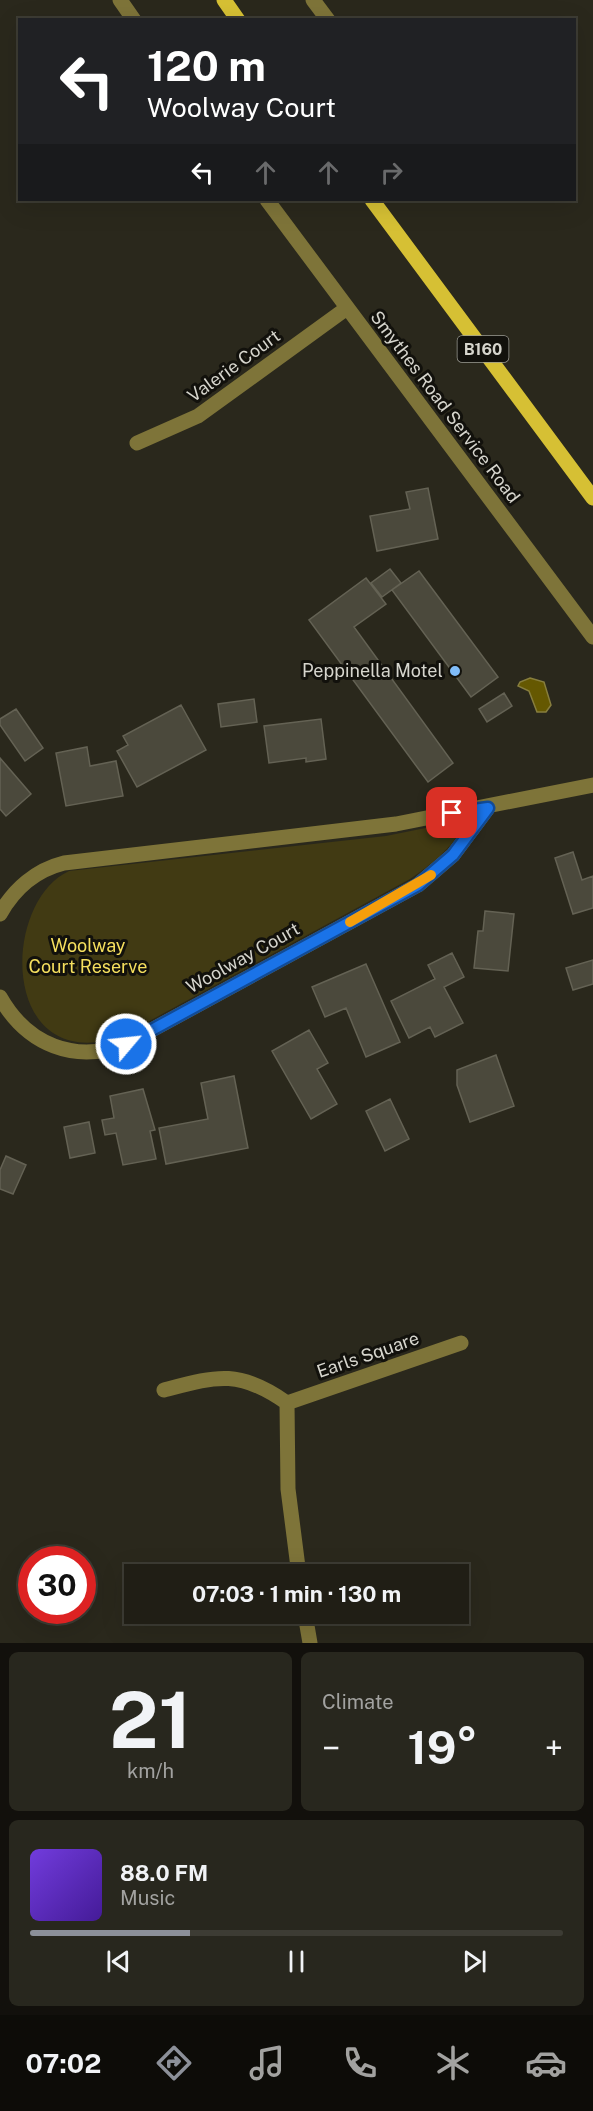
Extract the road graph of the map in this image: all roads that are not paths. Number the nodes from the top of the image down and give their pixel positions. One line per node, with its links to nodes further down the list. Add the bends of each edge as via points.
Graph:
1 (120, 0): 4 (street)
2 (224, 0): 5 (main road)
3 (313, 0): 6 (street)
4 (133, 18)
5 (237, 18)
6 (326, 18)
7 (268, 201): 9 (street, Smythes Road Service Road)
8 (373, 201): 11 (main road, B160)
9 (347, 308): 10 (street, Valerie Court, via 208,410); 12 (street, Smythes Road Service Road)
10 (137, 443)
11 (593, 498)
12 (593, 637)
13 (593, 785): 14 (street)
14 (488, 808): 15 (street, via 379,827 64,863 32,877); 16 (street, Woolway Court, via 453,855 418,885 126,1044 93,1053 54,1047 26,1031)
15 (0, 914)
16 (0, 997)
17 (461, 1343): 19 (street, Earls Square)
18 (164, 1390): 19 (street, via 226,1377 265,1388)
19 (286, 1402): 20 (street, via 288,1489)
20 (298, 1564)
21 (307, 1624): 22 (street)
22 (310, 1643)

